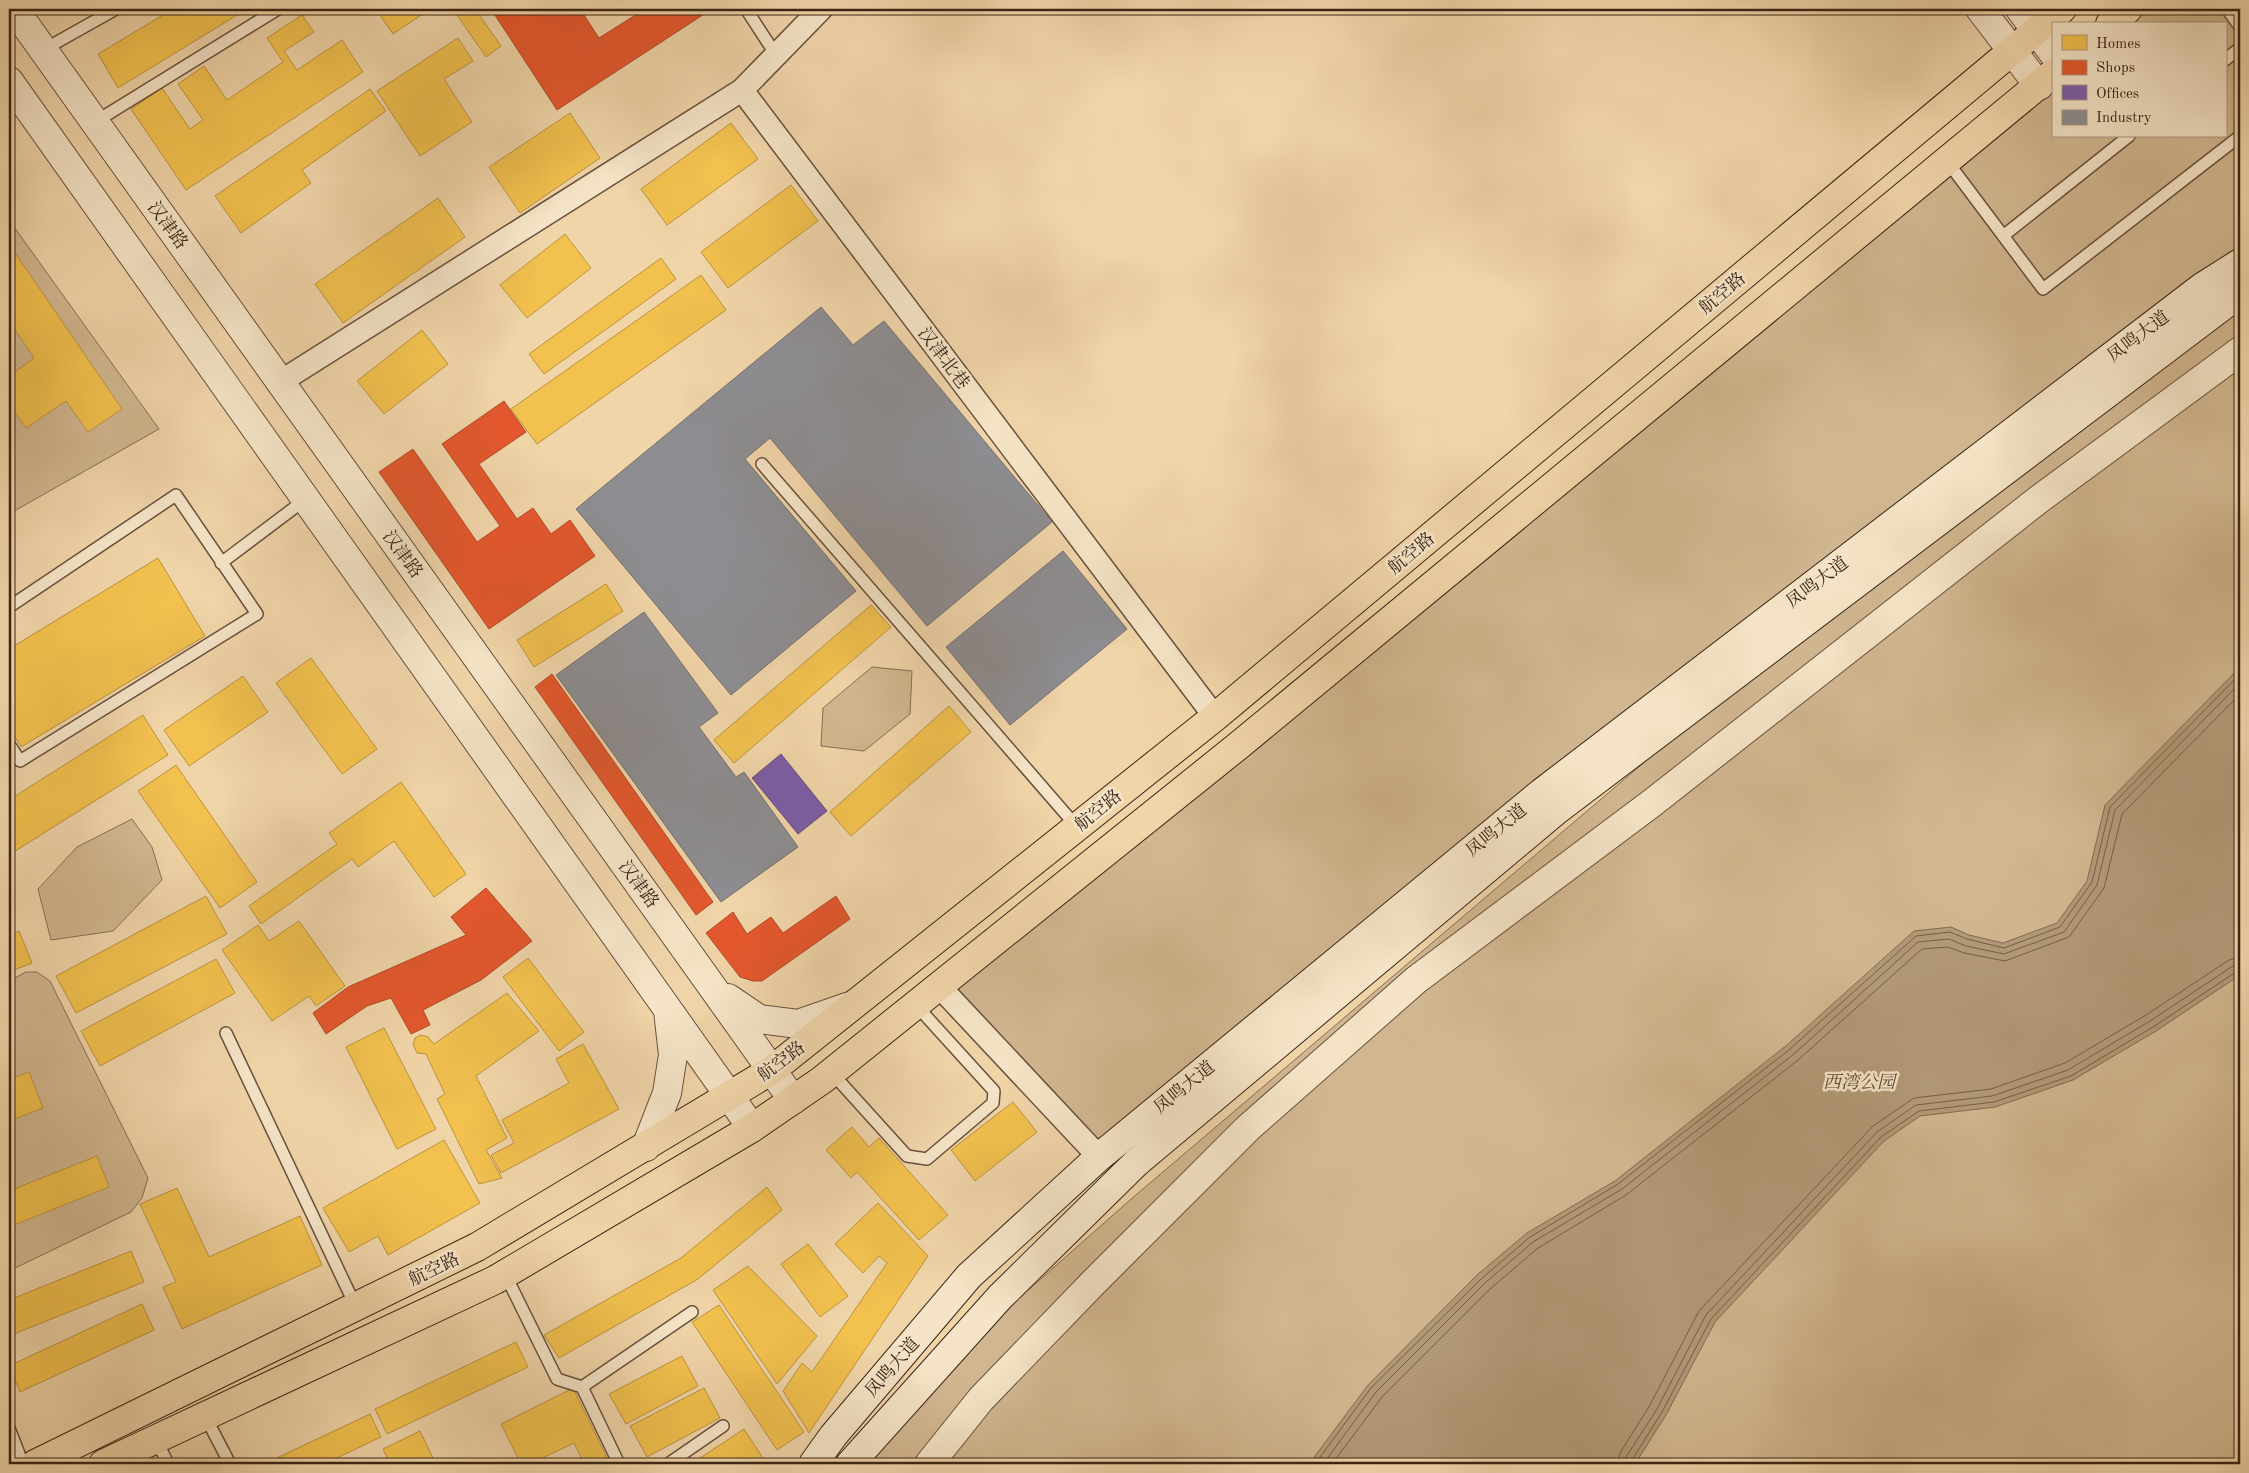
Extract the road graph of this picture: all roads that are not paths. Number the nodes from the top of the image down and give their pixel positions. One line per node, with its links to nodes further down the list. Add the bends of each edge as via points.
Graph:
1 (14, 9): 15 (street, 汉津路)
2 (116, 9): 15 (lane)
3 (278, 9): 23 (lane)
4 (746, 9): 18 (lane)
5 (821, 9): 18 (street)
6 (1980, 9): 16 (street)
7 (2020, 9): 13 (street)
8 (2062, 9): 13 (main road, 航空路)
9 (2128, 9): 11 (main road)
10 (2227, 9): 12 (lane)
11 (2112, 22)
12 (2240, 27)
13 (2036, 30): 16 (main road, 航空路); 17 (street)
14 (2240, 48): 19 (lane)
15 (43, 50): 23 (street, 汉津路)
16 (2012, 50): 20 (street); 36 (main road, 航空路)
17 (2052, 52)
18 (776, 55): 22 (street)
19 (2226, 59)
20 (2046, 79): 26 (main road, 航空路)
21 (9, 81): 33 (street)
22 (742, 90): 31 (street); 36 (street, 汉津北巷)
23 (95, 122): 31 (street, 汉津路)
24 (2240, 136): 27 (lane, via 2043,289)
25 (2126, 138): 27 (lane)
26 (1947, 161): 27 (lane); 39 (main road, 航空路, via 1238,746)
27 (2003, 236)
28 (2240, 263): 51 (street, 凤鸣大道, via 2202,288 1541,793)
29 (2240, 293): 68 (street, 凤鸣大道, via 1557,810 1143,1157 1000,1297)
30 (2240, 352): 69 (street, via 2038,500 1652,803 1416,980 1248,1128 981,1399)
31 (280, 382): 40 (street, 汉津路)
32 (762, 464): 38 (lane)
33 (306, 498): 34 (lane); 43 (street)
34 (221, 563): 35 (lane, via 176,496); 37 (lane, via 257,614 20,760)
35 (9, 607)
36 (1215, 717): 38 (main road, 航空路)
37 (9, 744)
38 (1077, 827): 42 (main road, 航空路)
39 (938, 986): 41 (main road, 航空路); 51 (street)
40 (712, 987): 42 (street, via 759,1019 798,1024); 45 (street, 汉津路)
41 (915, 1004): 46 (main road, 航空路); 46 (lane, via 994,1091 993,1103 927,1159 908,1156)
42 (854, 1005): 45 (main road, 航空路)
43 (667, 1007): 47 (street); 50 (street, via 673,1055 666,1093)
44 (226, 1033): 53 (lane)
45 (772, 1070): 47 (main road, 航空路); 48 (street, 汉津路)
46 (832, 1072): 48 (main road, 航空路)
47 (731, 1096): 49 (street); 50 (main road, 航空路)
48 (793, 1100): 49 (main road, 航空路)
49 (752, 1128): 52 (main road, 航空路)
50 (646, 1147): 53 (main road, 航空路, via 478,1247)
51 (1099, 1157): 67 (street, 凤鸣大道, via 970,1276 833,1436)
52 (505, 1274): 55 (lane, via 557,1380); 56 (main road, 航空路)
53 (356, 1306): 61 (main road, 航空路)
54 (692, 1312): 55 (lane)
55 (582, 1387): 65 (lane)
56 (205, 1416): 59 (main road, 航空路); 64 (lane)
57 (723, 1426): 66 (lane)
58 (9, 1428): 60 (lane)
59 (156, 1440): 62 (main road, 航空路); 63 (lane)
60 (23, 1464)
61 (35, 1464)
62 (103, 1464)
63 (168, 1464)
64 (230, 1464)
65 (618, 1464)
66 (668, 1464)
67 (813, 1464)
68 (850, 1464)
69 (929, 1464)

